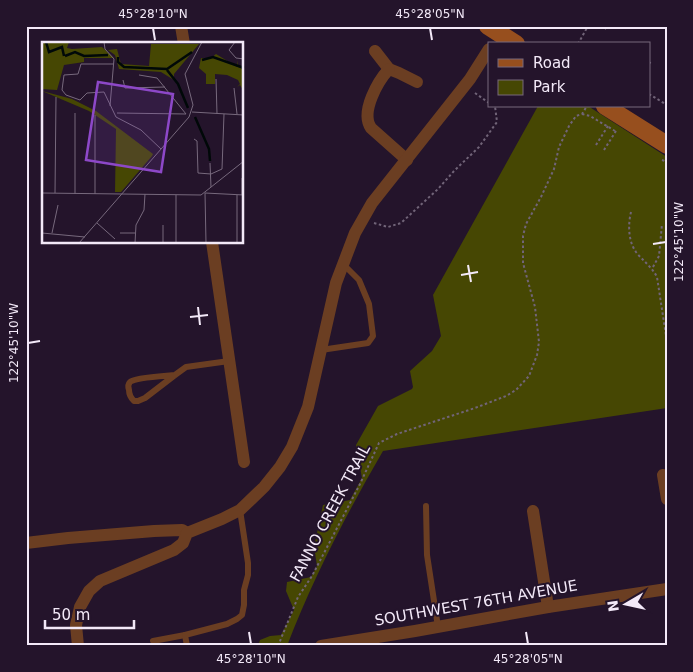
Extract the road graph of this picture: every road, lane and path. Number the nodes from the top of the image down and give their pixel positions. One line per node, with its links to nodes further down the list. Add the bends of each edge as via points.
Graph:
1 (181, 26): 6 (street)
2 (588, 26): 8 (path)
3 (601, 26): 4 (path)
4 (606, 28)
5 (493, 34): 7 (main road)
6 (184, 42)
7 (511, 42)
8 (579, 42)
9 (375, 51): 11 (street)
10 (488, 51): 13 (street)
11 (389, 70): 12 (street); 29 (street, via 380,80 369,107 368,123)
12 (417, 82)
13 (465, 86): 15 (path); 29 (street)
14 (650, 95): 16 (path)
15 (488, 102)
16 (667, 105)
17 (495, 108): 31 (path, via 497,122 479,147 401,223 388,227 375,224)
18 (586, 108): 21 (path, FANNO CREEK TRAIL)
19 (608, 108): 27 (main road)
20 (630, 108): 25 (main road)
21 (582, 114): 22 (path); 56 (path, FANNO CREEK TRAIL, via 576,116 569,126 559,147 554,169 526,224 523,263 535,307 539,342 528,376 506,396 379,443 312,576 298,597)
22 (590, 116)
23 (608, 126): 26 (path)
24 (616, 131): 28 (path)
25 (667, 131)
26 (596, 145)
27 (667, 145)
28 (604, 150)
29 (407, 160): 31 (street)
30 (631, 212): 35 (path, via 629,230 635,250)
31 (365, 215): 34 (street)
32 (662, 224): 35 (path, via 659,256)
33 (212, 244): 39 (street)
34 (343, 264): 38 (street); 38 (lane, via 360,280 369,304 373,336 368,343)
35 (652, 268): 36 (path, via 658,277)
36 (665, 321): 37 (path)
37 (667, 341)
38 (322, 350): 45 (street, via 308,407 292,447 270,481)
39 (230, 361): 40 (lane, via 186,367); 41 (street)
40 (175, 375): 40 (lane, via 145,398 138,401 131,398 128,388 132,381)
41 (244, 462)
42 (663, 475): 43 (street)
43 (667, 499)
44 (426, 506): 51 (lane, via 427,556)
45 (240, 510): 47 (street); 52 (lane, via 248,563 242,615 227,624)
46 (533, 511): 50 (street)
47 (187, 533): 48 (street, via 163,530); 54 (street, via 174,550 100,581 89,591 80,607 76,625)
48 (26, 543)
49 (667, 589): 50 (street, SOUTHWEST 76TH AVENUE)
50 (548, 607): 51 (street, SOUTHWEST 76TH AVENUE)
51 (438, 627): 57 (street, SOUTHWEST 76TH AVENUE)
52 (185, 634): 53 (lane); 55 (lane)
53 (153, 641)
54 (78, 646)
55 (188, 646)
56 (278, 646)
57 (321, 646)

